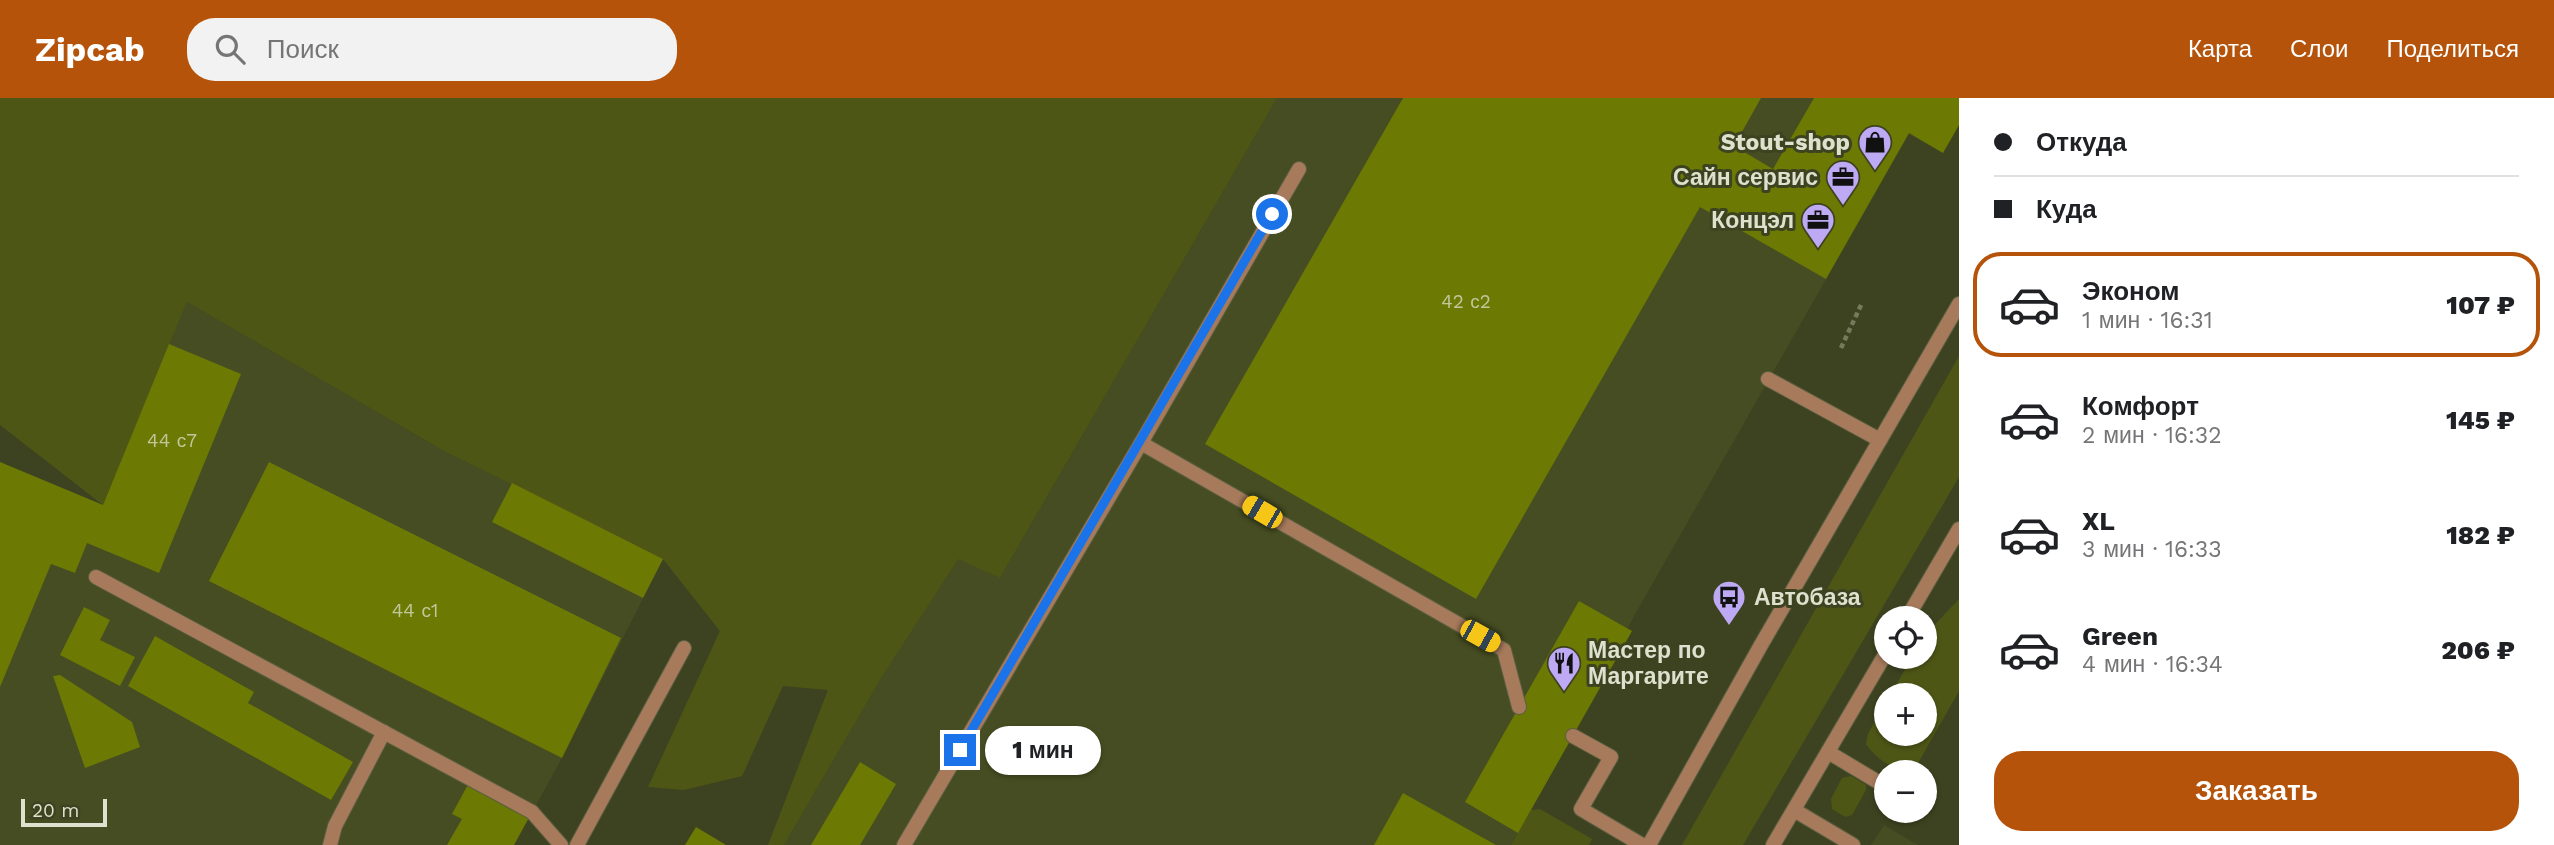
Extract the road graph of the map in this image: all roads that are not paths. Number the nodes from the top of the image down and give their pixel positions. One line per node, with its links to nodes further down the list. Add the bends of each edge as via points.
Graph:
1 (1298, 169): 5 (street)
2 (1959, 304): 4 (street)
3 (1768, 379): 4 (street)
4 (1880, 440): 22 (street)
5 (1141, 443): 11 (street, via 1504,650); 20 (street)
6 (1959, 529): 8 (street)
7 (96, 576): 12 (street)
8 (1914, 606)
9 (684, 648): 19 (street)
10 (1877, 669): 14 (street)
11 (1519, 706)
12 (384, 732): 17 (street, via 335,826); 18 (street, via 532,812)
13 (1573, 736): 21 (street, via 1611,757 1581,809)
14 (1828, 752): 15 (street); 16 (street)
15 (1874, 780)
16 (1794, 810): 23 (street); 24 (street)
17 (330, 845)
18 (561, 845)
19 (577, 845)
20 (904, 845)
21 (1642, 845)
22 (1649, 845)
23 (1773, 845)
24 (1853, 845)

